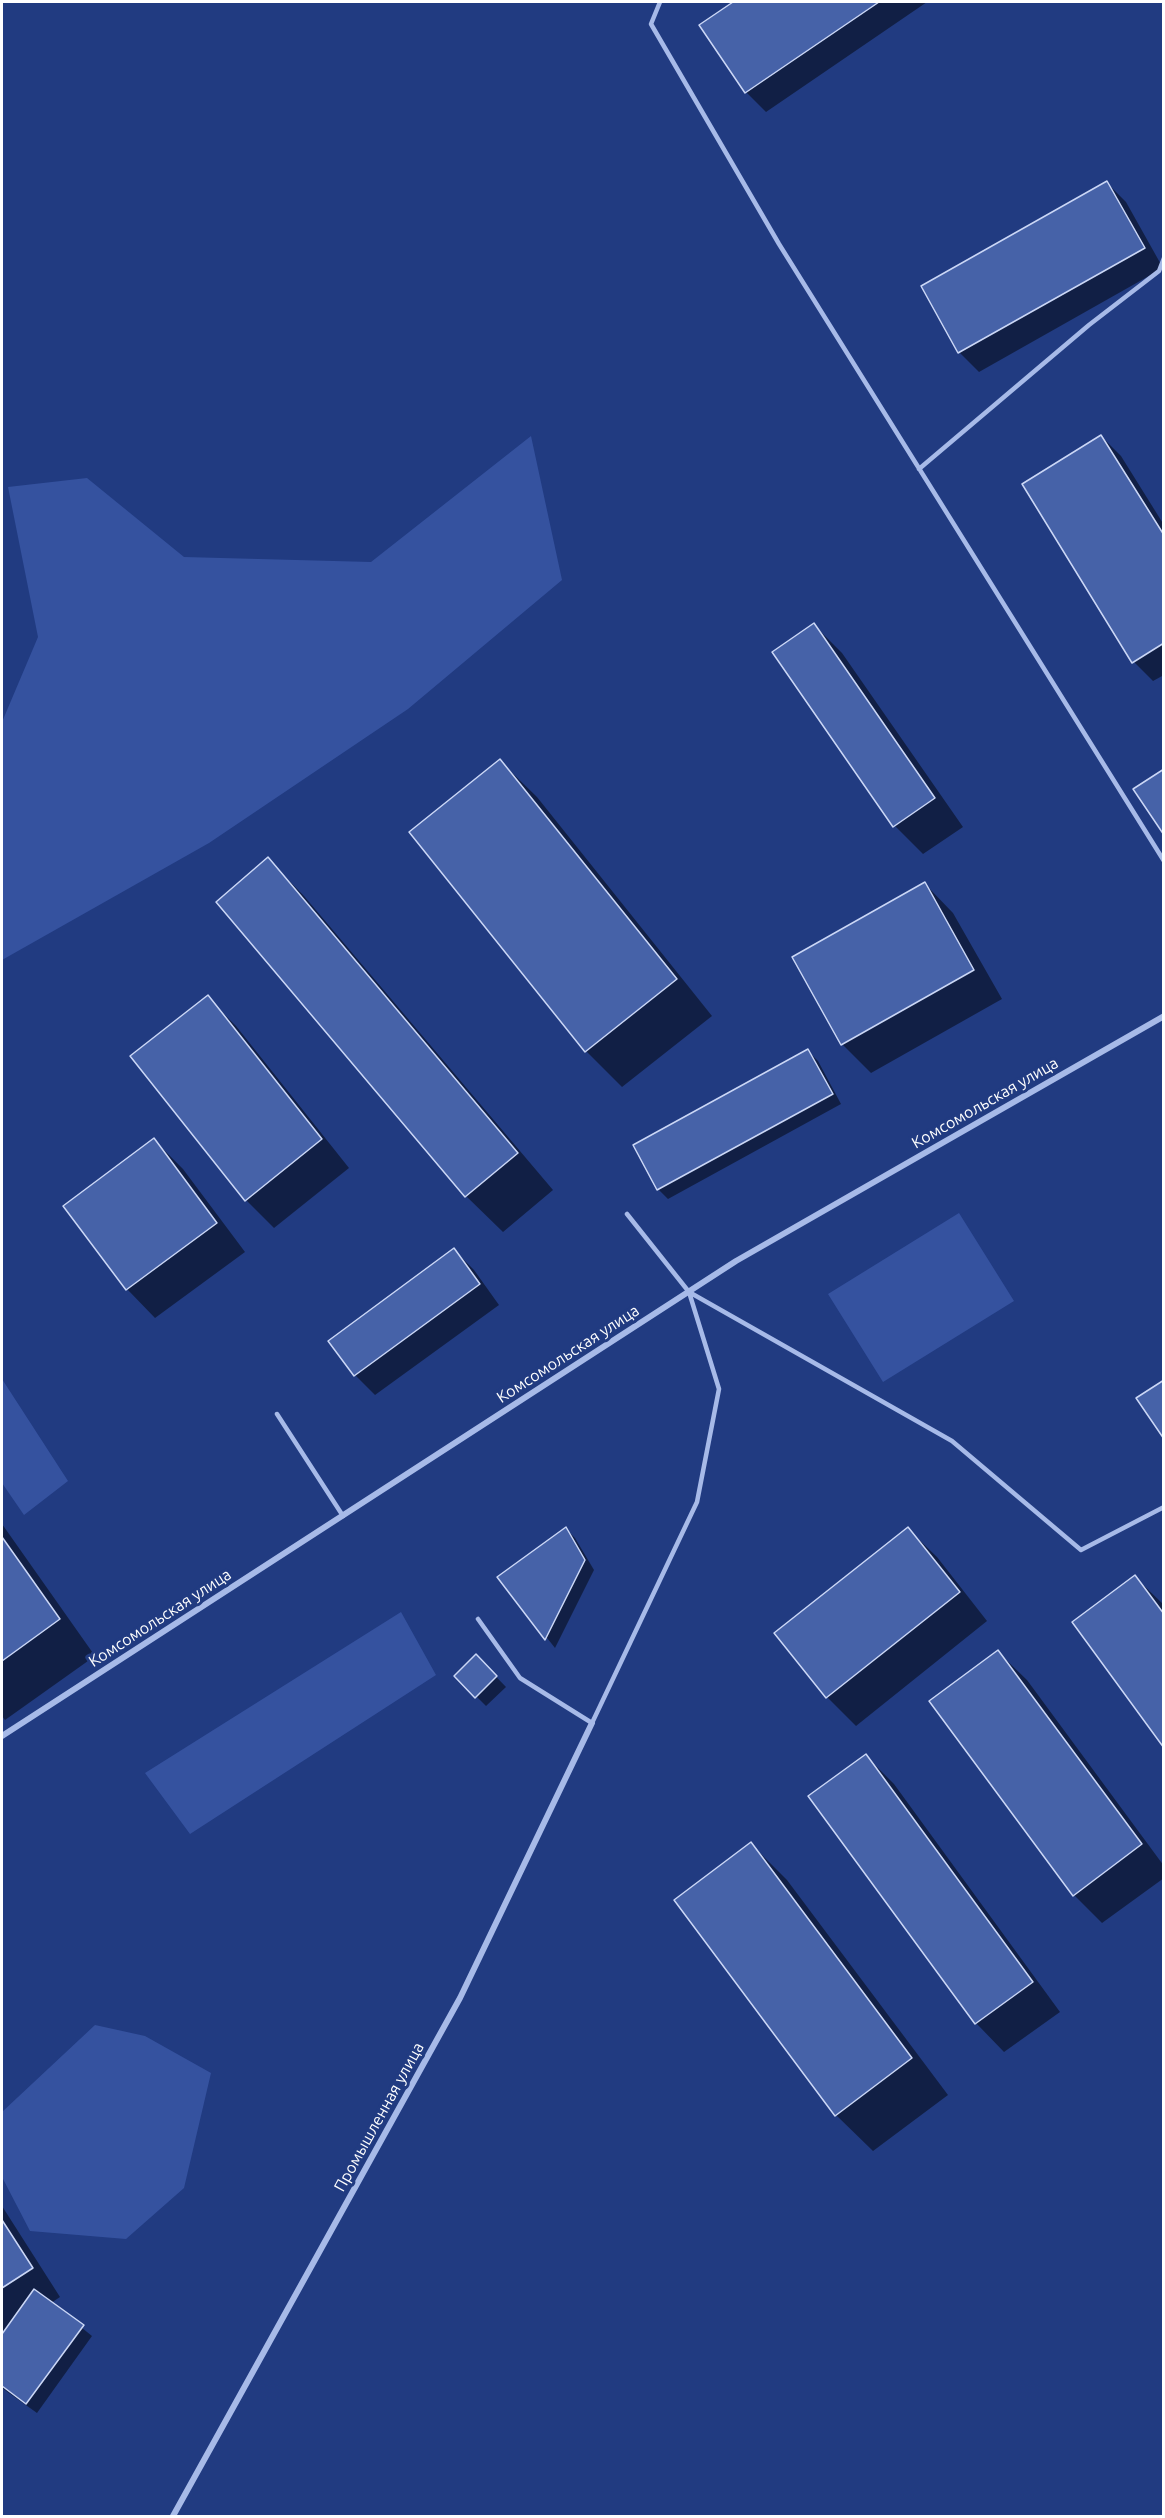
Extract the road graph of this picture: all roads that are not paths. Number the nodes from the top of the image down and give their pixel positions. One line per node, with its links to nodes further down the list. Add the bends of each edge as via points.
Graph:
1 (660, 2): 3 (lane, via 651,24 779,244)
2 (1164, 258): 3 (lane, via 1159,271 1089,325)
3 (920, 469): 4 (lane)
4 (1164, 861)
5 (1164, 1016): 7 (street, Комсомольская улица, via 736,1261)
6 (627, 1214): 7 (lane)
7 (689, 1292): 9 (lane, via 952,1441 1080,1550); 10 (street, Комсомольская улица); 12 (lane, via 719,1389 698,1502)
8 (277, 1414): 10 (lane)
9 (1164, 1507)
10 (343, 1516): 13 (street, Комсомольская улица)
11 (478, 1619): 12 (lane, via 520,1678)
12 (592, 1722): 14 (street, Промышленная улица, via 460,1998)
13 (2, 1737)
14 (173, 2517)

